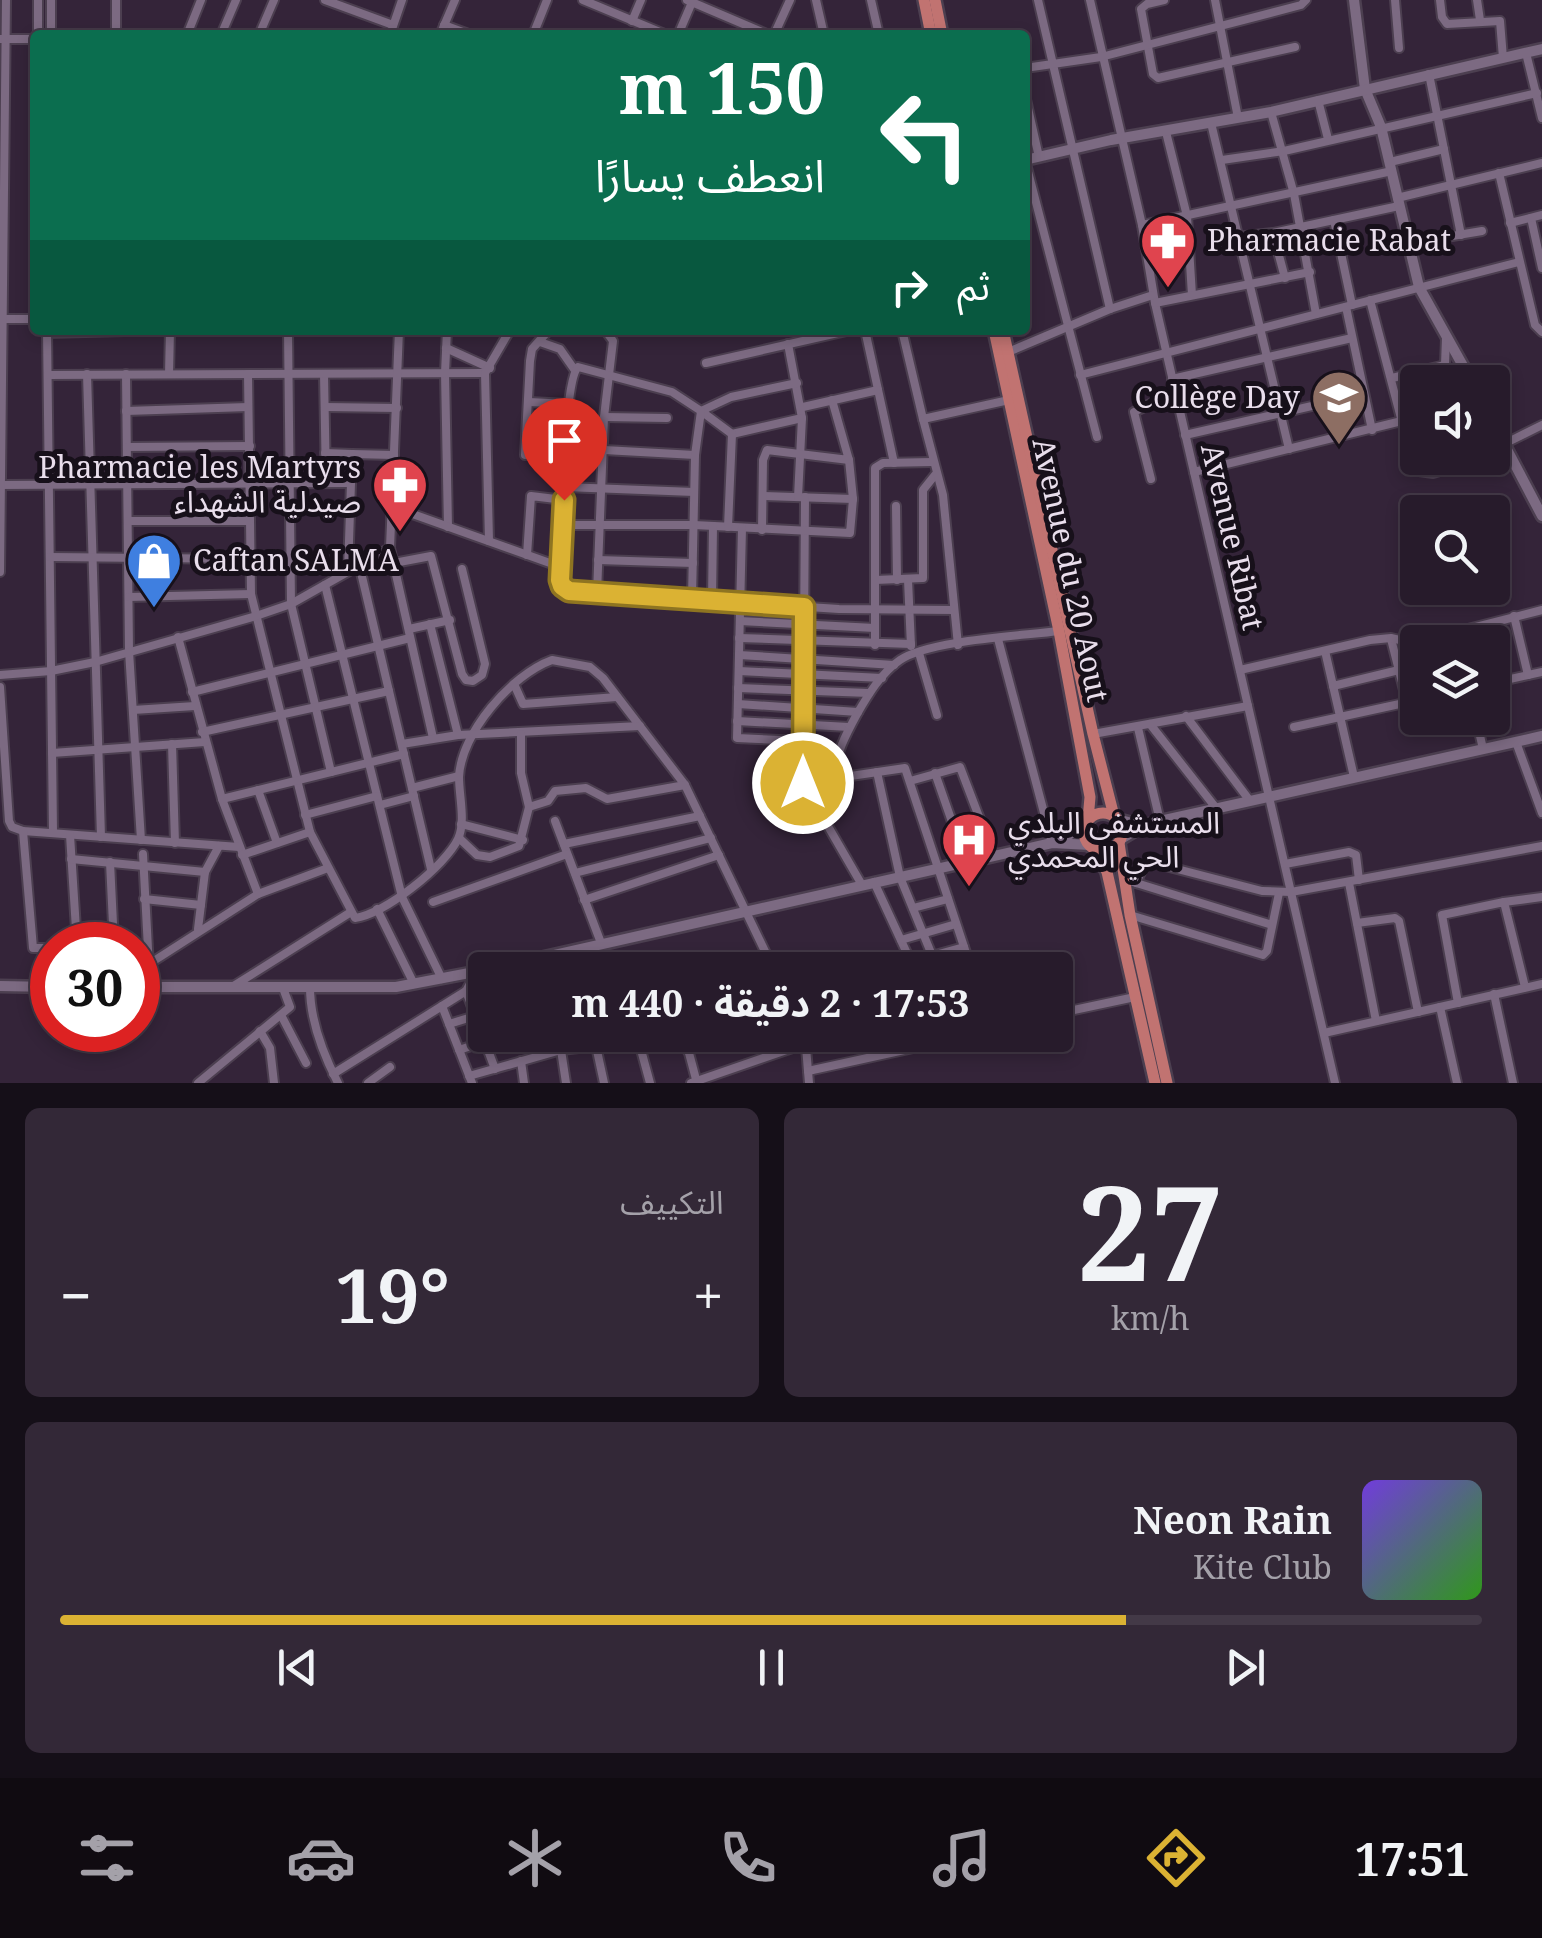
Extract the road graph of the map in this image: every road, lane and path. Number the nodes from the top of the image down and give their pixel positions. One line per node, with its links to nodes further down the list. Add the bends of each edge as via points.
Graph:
1 (6, 0): 54 (street)
2 (38, 0): 35 (street)
3 (51, 0): 36 (street)
4 (116, 0): 37 (street)
5 (200, 0): 38 (street)
6 (236, 0): 39 (street)
7 (274, 0): 40 (street)
8 (325, 0): 29 (street)
9 (402, 0): 33 (street)
10 (454, 0): 32 (street)
11 (547, 0): 44 (street)
12 (583, 0): 30 (street)
13 (641, 0): 30 (street)
14 (790, 0): 48 (street)
15 (816, 0): 49 (street)
16 (871, 0): 50 (street)
17 (924, 0): 51 (main road)
18 (934, 0): 52 (main road)
19 (1038, 0): 62 (street)
20 (1090, 0): 60 (street, Avenue Ribat)
21 (1164, 0): 55 (street, via 1142,6)
22 (1215, 0): 34 (street)
23 (1306, 0): 34 (street)
24 (1354, 0): 66 (street)
25 (1395, 0): 57 (street)
26 (1440, 0): 31 (street, via 1447,24)
27 (1476, 0): 31 (street)
28 (690, 1): 46 (street); 47 (street)
29 (338, 2): 33 (street)
30 (632, 20): 45 (street)
31 (1480, 20): 61 (street, via 1500,20)
32 (444, 24): 42 (street); 43 (street)
33 (393, 25): 41 (street)
34 (1220, 28): 55 (street); 63 (street)
35 (37, 30)
36 (51, 30)
37 (116, 30)
38 (188, 30)
39 (223, 30)
40 (261, 30)
41 (392, 30)
42 (442, 30)
43 (459, 30)
44 (535, 30)
45 (655, 30)
46 (680, 30)
47 (760, 30)
48 (775, 30)
49 (823, 30)
50 (878, 30)
51 (930, 30)
52 (941, 30)
53 (30, 37): 54 (street)
54 (3, 39): 118 (street)
55 (1147, 45): 60 (street); 63 (street, via 1158,78)
56 (1295, 48): 63 (street)
57 (1399, 48)
58 (1542, 50): 59 (street)
59 (1526, 53): 61 (street); 68 (street)
60 (1101, 56): 62 (street); 77 (street, Avenue Ribat)
61 (1502, 58): 65 (street)
62 (1054, 62): 64 (street); 79 (street)
63 (1228, 63): 72 (street)
64 (1030, 67)
65 (1430, 74): 66 (street); 70 (street)
66 (1365, 89): 67 (street); 75 (street)
67 (1318, 99): 69 (street); 78 (street)
68 (1540, 99): 70 (street); 73 (street)
69 (1271, 112): 72 (street); 81 (street)
70 (1437, 116): 75 (street); 80 (street)
71 (1030, 117): 82 (street)
72 (1238, 118): 74 (street)
73 (1542, 118)
74 (1211, 124): 76 (street); 84 (street)
75 (1381, 126): 78 (street); 86 (street)
76 (1166, 132): 77 (street); 93 (street)
77 (1120, 139): 79 (street); 98 (street, Avenue Ribat)
78 (1328, 139): 81 (street)
79 (1072, 148): 82 (street); 115 (street)
80 (1444, 149): 86 (street); 89 (street)
81 (1284, 150): 84 (street); 90 (street)
82 (1039, 156): 83 (street)
83 (1030, 159)
84 (1222, 160): 92 (street)
85 (1542, 164): 87 (street)
86 (1391, 167): 90 (street); 91 (street)
87 (1499, 173): 89 (street); 97 (street)
88 (1030, 180): 119 (street)
89 (1451, 184): 91 (street); 102 (street)
90 (1294, 194): 92 (street); 99 (street)
91 (1398, 202): 96 (street); 110 (street)
92 (1232, 206): 93 (street); 103 (street)
93 (1187, 216): 98 (street); 111 (street)
94 (1542, 216): 95 (street)
95 (1530, 218): 97 (street); 106 (street)
96 (1334, 220): 99 (street); 114 (street)
97 (1510, 223): 105 (street)
98 (1142, 225): 112 (street, Avenue Ribat)
99 (1300, 226): 101 (street); 107 (street)
100 (1482, 231): 102 (street)
101 (1273, 233): 103 (street); 108 (street)
102 (1461, 234): 104 (street)
103 (1236, 237): 109 (street)
104 (1446, 237)
105 (1519, 262): 110 (street); 121 (street)
106 (1542, 268)
107 (1310, 272): 108 (street); 116 (street)
108 (1284, 278): 109 (street)
109 (1248, 282): 111 (street); 120 (street)
110 (1419, 287): 113 (street); 136 (street)
111 (1192, 295): 112 (street)
112 (1154, 299): 115 (street); 141 (street, Avenue Ribat)
113 (1370, 300): 114 (street); 160 (street)
114 (1349, 306): 116 (street); 135 (street)
115 (1110, 309): 119 (street)
116 (1316, 314): 120 (street)
117 (30, 319): 118 (street)
118 (5, 320): 210 (street)
119 (1067, 326): 140 (street); 158 (street)
120 (1260, 329): 141 (street); 142 (street)
121 (1542, 332)
122 (47, 335): 149 (street)
123 (167, 335): 152 (street)
124 (288, 335): 154 (street)
125 (400, 335): 156 (street)
126 (447, 335): 139 (street)
127 (508, 335): 147 (street)
128 (545, 335): 137 (street)
129 (609, 335): 148 (street)
130 (816, 335): 138 (street)
131 (865, 335): 163 (street)
132 (903, 335): 181 (street)
133 (995, 335): 167 (main road, Avenue du 20 Aout)
134 (1004, 335): 140 (main road, Avenue du 20 Aout)
135 (1352, 338): 142 (street); 165 (street)
136 (1446, 338): 144 (street); 145 (street)
137 (540, 342): 146 (street, via 560,349); 168 (street, via 532,349)
138 (788, 344): 143 (street); 162 (street)
139 (446, 348): 147 (street); 157 (street)
140 (1008, 352): 334 (main road, Avenue du 20 Aout)
141 (1166, 353): 158 (street); 161 (street, Avenue Ribat)
142 (1266, 358): 161 (street); 176 (street)
143 (706, 363)
144 (1446, 365)
145 (1462, 365)
146 (574, 369): 148 (street); 169 (street)
147 (488, 371): 157 (street); 235 (street)
148 (608, 372): 175 (street, via 672,392); 178 (street)
149 (48, 374): 150 (street); 211 (street)
150 (87, 374): 151 (street); 212 (street)
151 (126, 374): 152 (street); 174 (street)
152 (169, 374): 153 (street)
153 (248, 374): 154 (street); 170 (street)
154 (288, 374): 155 (street); 207 (street)
155 (324, 374): 156 (street); 171 (street)
156 (398, 374): 157 (street); 173 (street)
157 (445, 374): 230 (street)
158 (1080, 375): 187 (street)
159 (1400, 376): 160 (street)
160 (1392, 378): 177 (street)
161 (1172, 379): 164 (street, Avenue Ribat)
162 (797, 384): 172 (street); 175 (street, via 730,397)
163 (878, 390): 166 (street); 202 (street)
164 (1176, 392): 186 (street, Avenue Ribat); 205 (street, via 1134,412)
165 (1364, 394): 176 (street); 184 (street)
166 (832, 400): 172 (street); 200 (street)
167 (1009, 400): 181 (street); 272 (main road, Avenue du 20 Aout)
168 (529, 402): 169 (street); 197 (street)
169 (569, 404): 214 (street)
170 (248, 407): 174 (street); 189 (street)
171 (325, 407): 173 (street); 193 (street)
172 (802, 407): 180 (street)
173 (396, 408): 196 (street)
174 (126, 411): 190 (street)
175 (701, 411): 185 (street); 198 (street)
176 (1280, 413): 186 (street); 191 (street)
177 (1400, 413)
178 (604, 417): 179 (street); 192 (street)
179 (667, 418)
180 (802, 418): 185 (street); 194 (street)
181 (923, 420): 201 (street)
182 (1400, 423): 184 (street)
183 (1542, 425): 188 (street)
184 (1372, 430): 191 (street)
185 (732, 434): 231 (street)
186 (1185, 435): 203 (street, Avenue Ribat)
187 (1097, 437)
188 (1510, 445)
189 (250, 446): 190 (street); 206 (street)
190 (127, 447): 213 (street)
191 (1290, 449): 203 (street)
192 (604, 450): 198 (street); 215 (street)
193 (326, 452): 195 (street); 208 (street)
194 (800, 452): 200 (street); 217 (street, via 765,452); 218 (street)
195 (352, 454): 196 (street); 209 (street)
196 (394, 454): 222 (street)
197 (525, 455)
198 (695, 455): 216 (street)
199 (1510, 455): 223 (street)
200 (849, 460): 219 (street)
201 (932, 462): 202 (street); 204 (street)
202 (894, 463): 250 (street, via 875,468)
203 (1194, 472): 292 (street, Avenue Ribat)
204 (935, 475): 251 (street, via 923,490 924,575); 262 (street, via 943,495)
205 (1152, 479)
206 (249, 483): 207 (street); 213 (street); 225 (street)
207 (290, 483): 208 (street); 258 (street)
208 (326, 483): 209 (street)
209 (351, 483): 248 (street)
210 (1, 484): 211 (street); 249 (street)
211 (49, 484): 212 (street); 238 (street)
212 (90, 484): 213 (street); 240 (street)
213 (127, 484): 224 (street)
214 (565, 486): 215 (street); 220 (street)
215 (602, 488): 216 (street); 226 (street)
216 (694, 492): 228 (street)
217 (764, 496): 218 (street); 233 (street)
218 (802, 497): 219 (street); 234 (street)
219 (853, 498): 234 (street, via 852,532)
220 (564, 500): 227 (street); 237 (street, via 531,496)
221 (896, 506): 251 (street)
222 (393, 507): 230 (street); 236 (street)
223 (1542, 516)
224 (128, 521): 225 (street); 241 (street)
225 (250, 521): 239 (street)
226 (600, 524): 227 (street); 228 (street); 242 (street)
227 (563, 525): 246 (street)
228 (694, 525): 229 (street); 244 (street)
229 (714, 526): 231 (street); 257 (street)
230 (448, 527): 235 (street)
231 (728, 527): 232 (street)
232 (742, 528): 233 (street); 259 (street)
233 (762, 530): 234 (street)
234 (805, 532): 260 (street)
235 (489, 542): 237 (street)
236 (390, 548): 243 (street); 245 (street)
237 (527, 555): 246 (street)
238 (50, 558): 240 (street); 294 (street)
239 (250, 559): 241 (street); 254 (street)
240 (92, 560): 241 (street); 289 (street)
241 (128, 560): 255 (street)
242 (598, 560): 244 (street); 253 (street)
243 (394, 563): 267 (street, via 431,556); 273 (street)
244 (693, 563): 256 (street)
245 (359, 564): 248 (street); 282 (street)
246 (561, 567): 253 (street, via 564,589)
247 (462, 569): 267 (street, via 486,664 473,682 462,674)
248 (348, 570): 252 (street)
249 (0, 572)
250 (875, 580): 251 (street); 261 (street)
251 (903, 580): 264 (street)
252 (325, 586): 258 (street); 286 (street)
253 (597, 593): 256 (street)
254 (250, 594): 255 (street); 265 (street)
255 (129, 597): 283 (street)
256 (692, 598): 257 (street)
257 (712, 600): 259 (street)
258 (290, 604): 265 (street); 290 (street)
259 (740, 604): 260 (street); 268 (street)
260 (804, 607): 261 (street); 270 (street)
261 (876, 610): 264 (street); 271 (street)
262 (954, 610): 264 (street); 281 (street)
263 (1542, 610): 266 (street)
264 (909, 611): 279 (street)
265 (256, 616): 274 (street); 297 (street)
266 (1514, 616): 276 (street, via 1413,643); 301 (street)
267 (450, 620): 269 (street)
268 (740, 621): 270 (street); 275 (street)
269 (430, 624): 273 (street); 335 (street)
270 (804, 624): 271 (street); 278 (street)
271 (875, 628): 280 (street)
272 (1059, 630): 277 (street); 374 (main road, Avenue du 20 Aout, via 1090,797)
273 (410, 634): 282 (street); 340 (street)
274 (178, 637): 283 (street); 310 (street)
275 (740, 638): 278 (street); 287 (street)
276 (1391, 638): 284 (street); 293 (street)
277 (998, 640): 281 (street); 387 (street)
278 (804, 641): 280 (street); 288 (street)
279 (911, 644): 280 (street); 285 (street)
280 (875, 645)
281 (958, 645): 285 (street)
282 (378, 646): 286 (street); 308 (street)
283 (130, 651): 289 (street); 320 (street)
284 (1324, 652): 292 (street); 305 (street)
285 (915, 654): 291 (street); 323 (street)
286 (342, 655): 290 (street); 313 (street)
287 (739, 655): 288 (street); 295 (street)
288 (804, 659): 291 (street); 298 (street)
289 (94, 662): 294 (street); 347 (street)
290 (305, 664): 297 (street); 318 (street)
291 (895, 665): 302 (street)
292 (1240, 670): 317 (street, Avenue Ribat)
293 (1399, 670): 299 (street); 305 (street)
294 (52, 671): 300 (street); 348 (street)
295 (739, 671): 298 (street); 307 (street)
296 (1542, 672): 301 (street)
297 (270, 673): 310 (street); 322 (street)
298 (804, 674): 302 (street); 309 (street)
299 (1400, 674)
300 (0, 675)
301 (1528, 676): 303 (street)
302 (882, 678): 311 (street)
303 (1510, 680)
304 (514, 684): 312 (street, via 522,704); 312 (street, via 552,660 590,667); 337 (street)
305 (1333, 686): 325 (street)
306 (0, 687): 377 (street, via 9,821)
307 (738, 688): 309 (street); 314 (street)
308 (389, 690): 313 (street); 345 (street)
309 (804, 690): 311 (street); 319 (street)
310 (192, 692): 316 (street)
311 (869, 693): 321 (street)
312 (617, 697): 329 (street)
313 (353, 699): 318 (street); 349 (street)
314 (738, 704): 319 (street); 326 (street)
315 (1400, 704): 325 (street)
316 (196, 706): 320 (street); 339 (street)
317 (1248, 706): 324 (street); 362 (street, Avenue Ribat)
318 (316, 707): 322 (street); 350 (street)
319 (803, 708): 321 (street); 328 (street)
320 (133, 710): 344 (street)
321 (858, 712): 330 (street)
322 (280, 715): 339 (street); 356 (street)
323 (936, 715)
324 (1186, 716): 327 (street); 365 (street)
325 (1340, 717): 331 (street); 354 (street)
326 (737, 721): 328 (street); 341 (street, via 737,738)
327 (1150, 724): 332 (street); 367 (street)
328 (803, 725): 330 (street); 341 (street)
329 (640, 726): 333 (street); 359 (street)
330 (850, 727): 355 (street)
331 (1294, 727)
332 (1138, 728): 334 (street); 373 (street)
333 (521, 734): 337 (street); 366 (street)
334 (1092, 734): 371 (main road, Avenue du 20 Aout)
335 (458, 735): 337 (street); 340 (street)
336 (1480, 735): 346 (street)
337 (472, 736): 353 (street)
338 (1542, 736): 342 (street)
339 (204, 737): 343 (street); 363 (street)
340 (433, 738): 345 (street)
341 (803, 741): 358 (street)
342 (1516, 742): 346 (street); 368 (street)
343 (172, 744): 344 (street); 388 (street)
344 (135, 747): 347 (street); 384 (street)
345 (403, 749): 349 (street); 361 (street)
346 (1484, 749): 354 (street)
347 (97, 750): 348 (street); 381 (street)
348 (52, 753): 379 (street)
349 (369, 763): 350 (street); 364 (street)
350 (332, 772): 356 (street)
351 (876, 772): 355 (street); 357 (street, via 905,768); 408 (street)
352 (935, 774): 357 (street); 397 (street, via 960,767); 400 (street)
353 (459, 776): 361 (street); 375 (street)
354 (1354, 777): 362 (street)
355 (834, 778): 358 (street)
356 (296, 780): 360 (street); 369 (street)
357 (910, 781): 405 (street)
358 (803, 783): 413 (street)
359 (684, 785): 366 (street, via 608,800 586,788 556,791); 370 (street)
360 (258, 790): 363 (street); 389 (street)
361 (413, 792): 364 (street); 404 (street)
362 (1269, 796): 365 (street); 401 (street, Avenue Ribat)
363 (222, 799): 394 (street)
364 (378, 800): 369 (street); 417 (street)
365 (1250, 800): 367 (street)
366 (530, 807): 385 (street)
367 (1216, 808): 373 (street)
368 (1542, 813)
369 (305, 815): 378 (street)
370 (700, 816): 383 (street); 393 (street)
371 (1115, 817): 374 (main road, via 1100,813); 376 (street); 386 (main road)
372 (555, 821): 393 (street)
373 (1160, 821): 376 (street)
374 (1087, 823): 387 (street); 392 (main road, via 1084,836)
375 (461, 824): 382 (street); 385 (street)
376 (1143, 826): 386 (street)
377 (24, 831): 379 (street); 430 (street)
378 (310, 832): 389 (street); 403 (street)
379 (54, 834): 380 (street)
380 (70, 835): 381 (street); 398 (street)
381 (101, 837): 384 (street)
382 (459, 838): 385 (street, via 474,854 490,857); 404 (street)
383 (711, 838): 396 (street); 407 (street)
384 (141, 840): 388 (street)
385 (523, 840)
386 (1120, 841): 392 (main road, via 1106,851); 410 (main road)
387 (1055, 842): 392 (street); 397 (street)
388 (175, 843): 390 (street)
389 (277, 843): 394 (street)
390 (219, 846): 394 (street); 406 (street)
391 (1542, 846): 409 (street)
392 (1092, 847): 464 (main road, via 1107,872)
393 (565, 849): 407 (street); 422 (street)
394 (240, 851): 416 (street)
395 (142, 854): 402 (street)
396 (719, 855): 421 (street); 428 (street)
397 (994, 856): 400 (street)
398 (71, 858): 399 (street); 431 (street)
399 (110, 862): 402 (street); 432 (street)
400 (966, 862): 405 (street)
401 (1285, 864): 409 (street, via 1353,852); 415 (street, Avenue Ribat)
402 (142, 866): 406 (street); 419 (street)
403 (328, 868): 416 (street); 427 (street)
404 (431, 869): 417 (street)
405 (938, 869): 408 (street); 420 (street)
406 (204, 872): 424 (street)
407 (575, 874): 421 (street)
408 (900, 877): 411 (street); 425 (street)
409 (1360, 880): 412 (street)
410 (1130, 881): 414 (street, via 1154,864); 429 (main road); 436 (street)
411 (874, 882): 413 (street); 439 (street)
412 (1349, 882): 415 (street); 434 (street)
413 (862, 885): 428 (street)
414 (1279, 892): 415 (street); 436 (street)
415 (1291, 892): 475 (street, Avenue Ribat)
416 (258, 894): 437 (street)
417 (402, 896): 426 (street); 450 (street)
418 (1542, 897): 423 (street)
419 (144, 899): 424 (street); 433 (street)
420 (948, 899): 425 (street); 435 (street)
421 (584, 900): 440 (street)
422 (433, 902)
423 (1504, 902): 456 (street); 465 (street, via 1440,917)
424 (201, 905): 437 (street)
425 (913, 908): 438 (street)
426 (378, 909): 427 (street, via 358,918); 451 (street)
427 (351, 912): 458 (street)
428 (746, 912): 440 (street); 443 (street)
429 (1130, 915): 436 (street, via 1262,956); 504 (main road)
430 (30, 922)
431 (75, 922)
432 (113, 922)
433 (144, 922)
434 (1357, 923): 469 (street, via 1400,920); 472 (street)
435 (956, 924): 438 (street); 441 (street)
436 (1272, 925)
437 (198, 929): 448 (street)
438 (923, 934): 439 (street); 445 (street)
439 (901, 940): 444 (street)
440 (600, 943): 442 (street)
441 (964, 947): 446 (street); 447 (street)
442 (572, 952)
443 (765, 952)
444 (906, 952)
445 (930, 952)
446 (946, 952)
447 (965, 952)
448 (160, 956)
449 (468, 974): 450 (street)
450 (442, 979): 451 (street)
451 (414, 984): 455 (street)
452 (1542, 984): 456 (street)
453 (0, 986): 454 (street)
454 (30, 986)
455 (310, 987): 459 (street); 492 (street, via 312,1014)
456 (1526, 987): 463 (street)
457 (160, 988): 458 (street)
458 (231, 988): 459 (street)
459 (282, 988): 470 (street, via 290,1007)
460 (468, 989): 461 (street)
461 (466, 991): 462 (street); 466 (street)
462 (468, 994)
463 (1494, 994): 465 (street); 507 (street)
464 (1135, 997): 468 (street); 503 (main road)
465 (1458, 1003): 467 (street)
466 (442, 1006): 473 (street); 492 (street)
467 (1440, 1007): 469 (street); 506 (street)
468 (1073, 1010)
469 (1418, 1012): 472 (street)
470 (282, 1015): 474 (street); 488 (street)
471 (468, 1018): 473 (street)
472 (1376, 1021): 475 (street)
473 (449, 1024): 477 (street)
474 (260, 1032): 495 (street); 496 (street, via 271,1052)
475 (1324, 1033): 505 (street, Avenue Ribat)
476 (468, 1047): 477 (street)
477 (459, 1050): 493 (street)
478 (489, 1052): 490 (street)
479 (554, 1052): 487 (street)
480 (561, 1052): 499 (street)
481 (597, 1052): 500 (street)
482 (642, 1052): 501 (street)
483 (688, 1052): 494 (street)
484 (772, 1052): 494 (street)
485 (807, 1052): 491 (street)
486 (895, 1052): 491 (street)
487 (521, 1061): 490 (street); 498 (street)
488 (306, 1063)
489 (390, 1068): 497 (street)
490 (494, 1069): 493 (street)
491 (808, 1071): 502 (street)
492 (336, 1079)
493 (470, 1080)
494 (695, 1082)
495 (198, 1083)
496 (274, 1083)
497 (369, 1083)
498 (524, 1083)
499 (566, 1083)
500 (604, 1083)
501 (650, 1083)
502 (809, 1083)
503 (1155, 1083)
504 (1167, 1083)
505 (1335, 1083)
506 (1457, 1083)
507 (1514, 1083)

